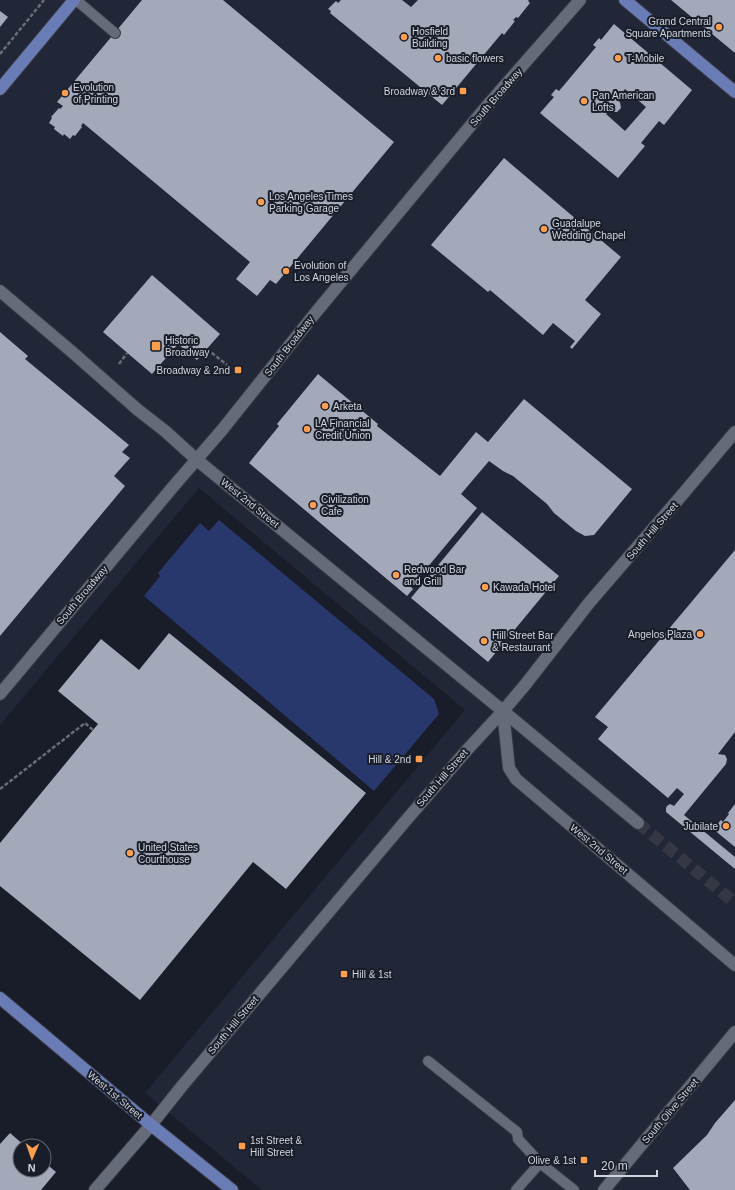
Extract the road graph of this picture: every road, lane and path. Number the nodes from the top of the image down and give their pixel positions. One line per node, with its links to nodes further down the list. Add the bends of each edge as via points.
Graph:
1 (44, 0): 6 (path)
2 (75, 0): 5 (lane); 7 (main road)
3 (580, 0): 15 (main road, South Broadway, via 486,107)
4 (625, 0): 8 (main road)
5 (115, 33)
6 (0, 54)
7 (0, 89)
8 (735, 92)
9 (0, 291): 15 (main road, West 2nd Street)
10 (207, 349): 13 (path)
11 (127, 353): 12 (path)
12 (119, 364)
13 (231, 368)
14 (735, 432): 17 (main road, South Hill Street, via 589,603)
15 (197, 460): 16 (main road, South Broadway); 17 (main road, West 2nd Street)
16 (0, 694)
17 (503, 711): 20 (main road, West 2nd Street); 21 (main road, West 2nd Street, via 509,768 516,779); 25 (main road, South Hill Street, via 408,818)
18 (93, 730): 19 (path, via 85,722)
19 (0, 789)
20 (638, 823)
21 (735, 965)
22 (0, 998): 25 (main road, West 1st Street)
23 (735, 1032): 31 (main road, South Olive Street)
24 (428, 1061): 26 (lane, via 517,1132 518,1139)
25 (151, 1125): 27 (main road, South Hill Street); 28 (main road, West 1st Street)
26 (540, 1163): 29 (lane); 30 (lane)
27 (95, 1190)
28 (232, 1190)
29 (516, 1190)
30 (574, 1190)
31 (604, 1190)

